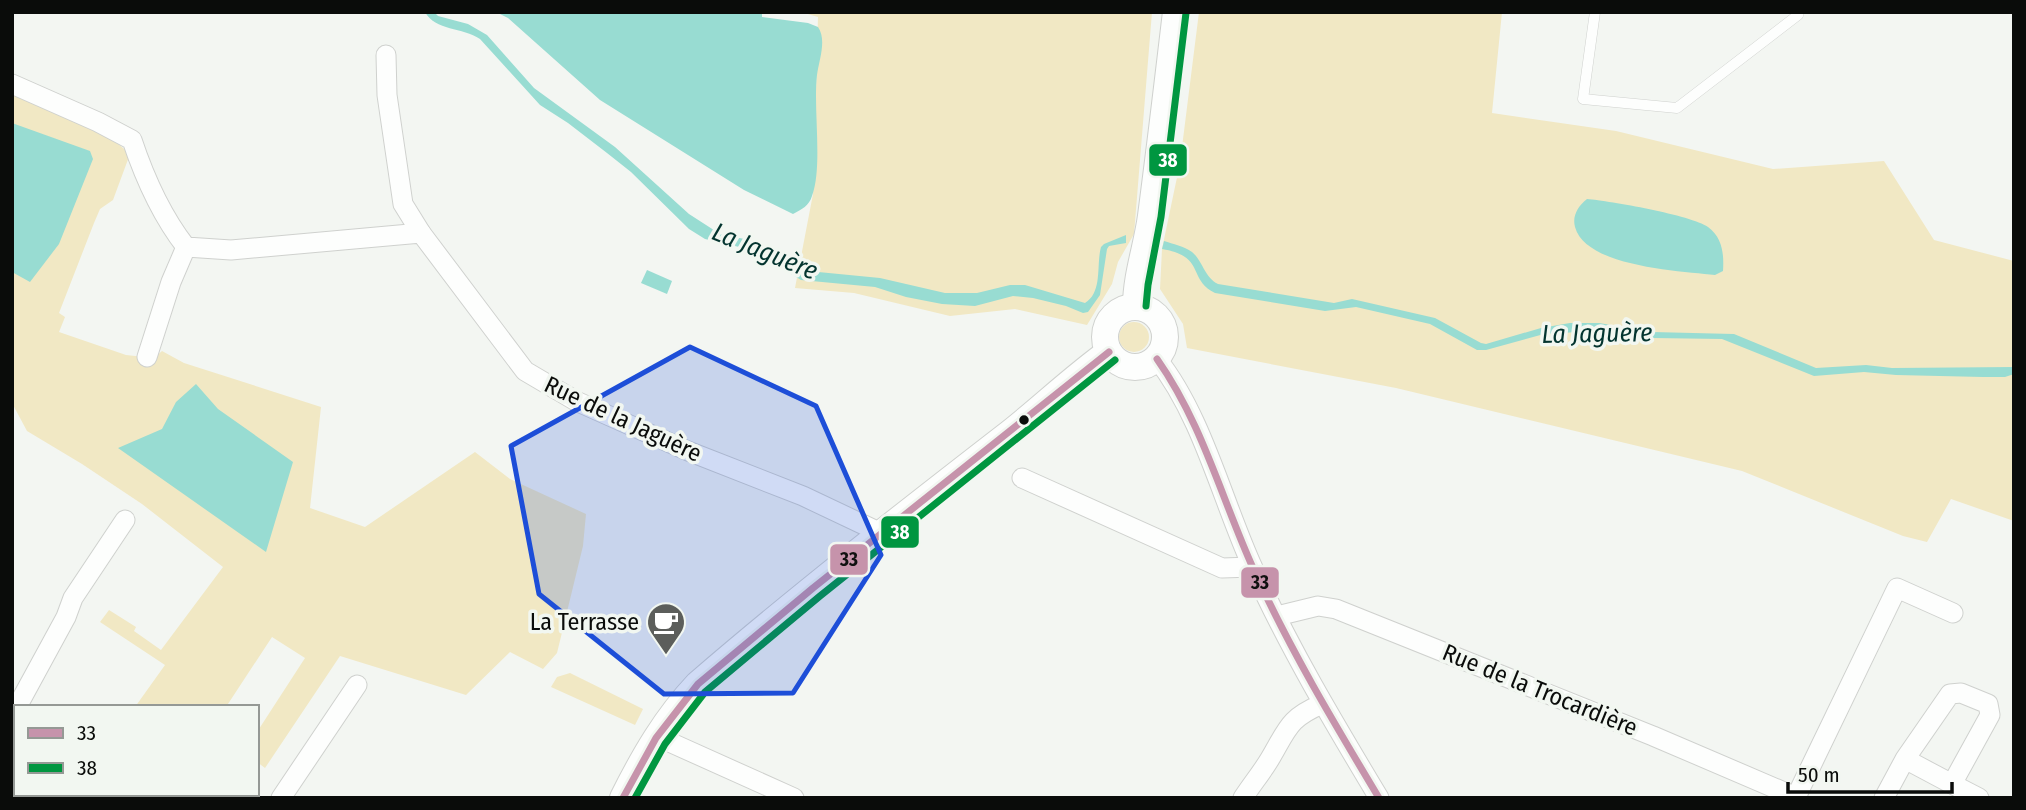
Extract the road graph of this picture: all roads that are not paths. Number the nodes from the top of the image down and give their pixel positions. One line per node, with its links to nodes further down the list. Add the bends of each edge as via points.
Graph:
1 (1176, 12): 8 (street)
2 (1595, 12): 3 (lane, via 1583,99 1677,108 1798,15)
3 (1796, 12)
4 (386, 55): 6 (street, Rue de la Jaguère, via 387,95 403,204)
5 (12, 84): 7 (street, via 132,141 148,183)
6 (421, 233): 7 (street, via 231,250); 14 (street, Rue de la Jaguère, via 525,371 576,401)
7 (186, 247): 10 (street)
8 (1136, 306): 9 (street, via 1112,317 1105,334); 11 (street, via 1155,313 1166,331)
9 (1109, 352): 11 (street, via 1131,367); 14 (street)
10 (147, 357)
11 (1157, 359): 15 (street, via 1192,421)
12 (1022, 478): 15 (street, via 1222,568)
13 (125, 520): 20 (street, via 73,598)
14 (881, 533): 21 (street, via 698,684)
15 (1252, 567): 17 (street)
16 (1953, 613): 24 (street, via 1897,588)
17 (1277, 616): 19 (street); 24 (street, Rue de la Trocardière, via 1318,606 1336,609)
18 (357, 685): 25 (street)
19 (1322, 704): 28 (street, via 1287,726); 29 (street)
20 (19, 705)
21 (656, 736): 26 (street); 27 (street)
22 (1905, 759): 23 (street); 23 (street, via 1950,694 1961,693 1988,705 1990,715); 30 (street)
23 (1952, 784): 31 (street)
24 (1797, 797)
25 (281, 798)
26 (623, 798)
27 (794, 798)
28 (1243, 798)
29 (1379, 798)
30 (1884, 798)
31 (1979, 798)

